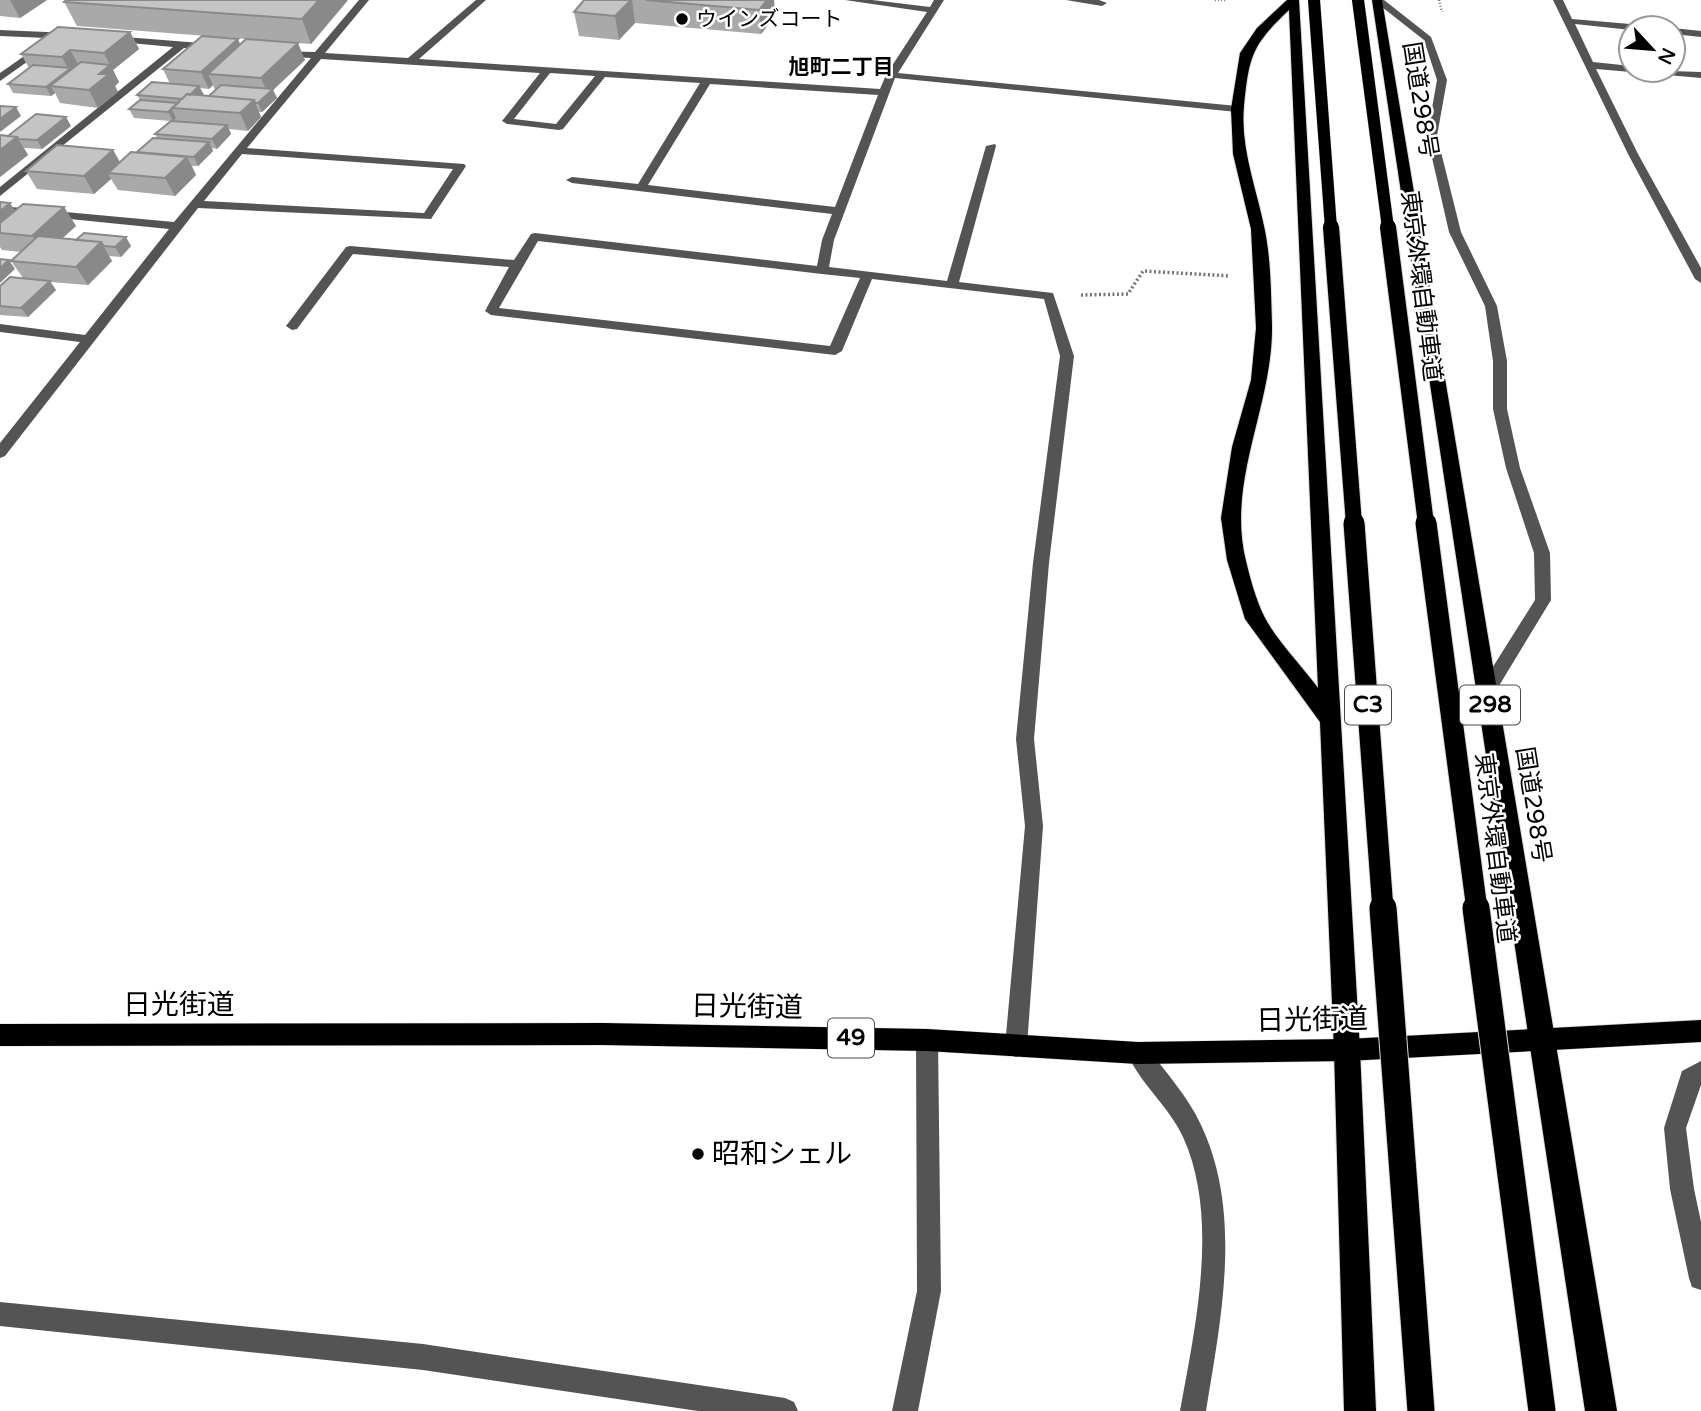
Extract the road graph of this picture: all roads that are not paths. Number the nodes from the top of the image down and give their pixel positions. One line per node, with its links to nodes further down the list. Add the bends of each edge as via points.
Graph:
1 (364, 0): 21 (street)
2 (481, 0): 22 (street)
3 (850, 0): 11 (street)
4 (1071, 0): 10 (street)
5 (1293, 0): 31 (highway, via 1261,30 1246,53); 51 (highway)
6 (1314, 0): 66 (highway, C3, bridge)
7 (1358, 0): 67 (highway, 東京外環自動車道, bridge)
8 (1378, 0): 50 (highway, 国道298号 / 298); 50 (street, via 1429,39 1442,80 1432,136 1455,232 1491,306 1500,361 1500,409 1513,468 1542,553 1543,600)
9 (1559, 0): 12 (street)
10 (1102, 3)
11 (935, 5): 27 (street)
12 (1567, 20): 13 (street); 23 (street)
13 (1617, 25)
14 (0, 33): 15 (street)
15 (60, 35): 16 (street); 28 (street)
16 (87, 37)
17 (100, 38): 18 (street)
18 (181, 45): 19 (street); 36 (street)
19 (222, 48)
20 (264, 51): 21 (street)
21 (319, 56): 22 (street); 33 (street)
22 (410, 62): 25 (street)
23 (1590, 65): 24 (street); 44 (street)
24 (1617, 68)
25 (547, 71): 26 (street); 26 (street, via 507,121 559,127)
26 (601, 75): 29 (street)
27 (891, 75): 30 (street); 31 (street)
28 (0, 78)
29 (706, 82): 30 (street); 35 (street)
30 (884, 92): 39 (street)
31 (1237, 109): 51 (highway, via 1240,154 1258,229 1264,328 1259,380 1241,447 1231,528 1255,619)
32 (991, 146): 45 (street)
33 (241, 151): 37 (street); 37 (street, via 460,166 427,217)
34 (572, 180): 35 (street)
35 (641, 188): 39 (street)
36 (0, 193)
37 (197, 204): 40 (street)
38 (0, 209): 40 (street)
39 (838, 211): 42 (street)
40 (177, 226): 48 (street)
41 (517, 264): 42 (street, via 536,237); 43 (street, via 491,312 835,351); 46 (street, via 350,250)
42 (821, 270): 43 (street)
43 (868, 274): 45 (street)
44 (1701, 279)
45 (952, 282): 56 (street, via 1049,296 1067,356 1025,739 1034,826)
46 (292, 326)
47 (0, 328): 48 (street)
48 (89, 339): 49 (street)
49 (0, 453)
50 (1488, 689): 55 (highway, 国道298号 / 298)
51 (1329, 718): 57 (highway)
52 (1701, 1031): 55 (main road, 日光街道 / 49)
53 (0, 1034): 54 (main road, 日光街道 / 49, via 603,1034)
54 (927, 1040): 56 (main road, 日光街道 / 49); 63 (street, via 929,1291)
55 (1544, 1041): 57 (main road, 日光街道 / 49); 68 (highway, 国道298号 / 298)
56 (1016, 1046): 58 (main road, 日光街道 / 49)
57 (1347, 1050): 58 (main road, 日光街道 / 49); 65 (highway)
58 (1138, 1053): 64 (street, via 1192,1132 1212,1194 1214,1248)
59 (1701, 1072): 60 (street, via 1690,1079 1675,1128 1682,1189)
60 (1701, 1278)
61 (0, 1314): 62 (street, via 422,1357)
62 (785, 1411)
63 (905, 1411)
64 (1194, 1411)
65 (1360, 1411)
66 (1421, 1411)
67 (1542, 1411)
68 (1601, 1411)

